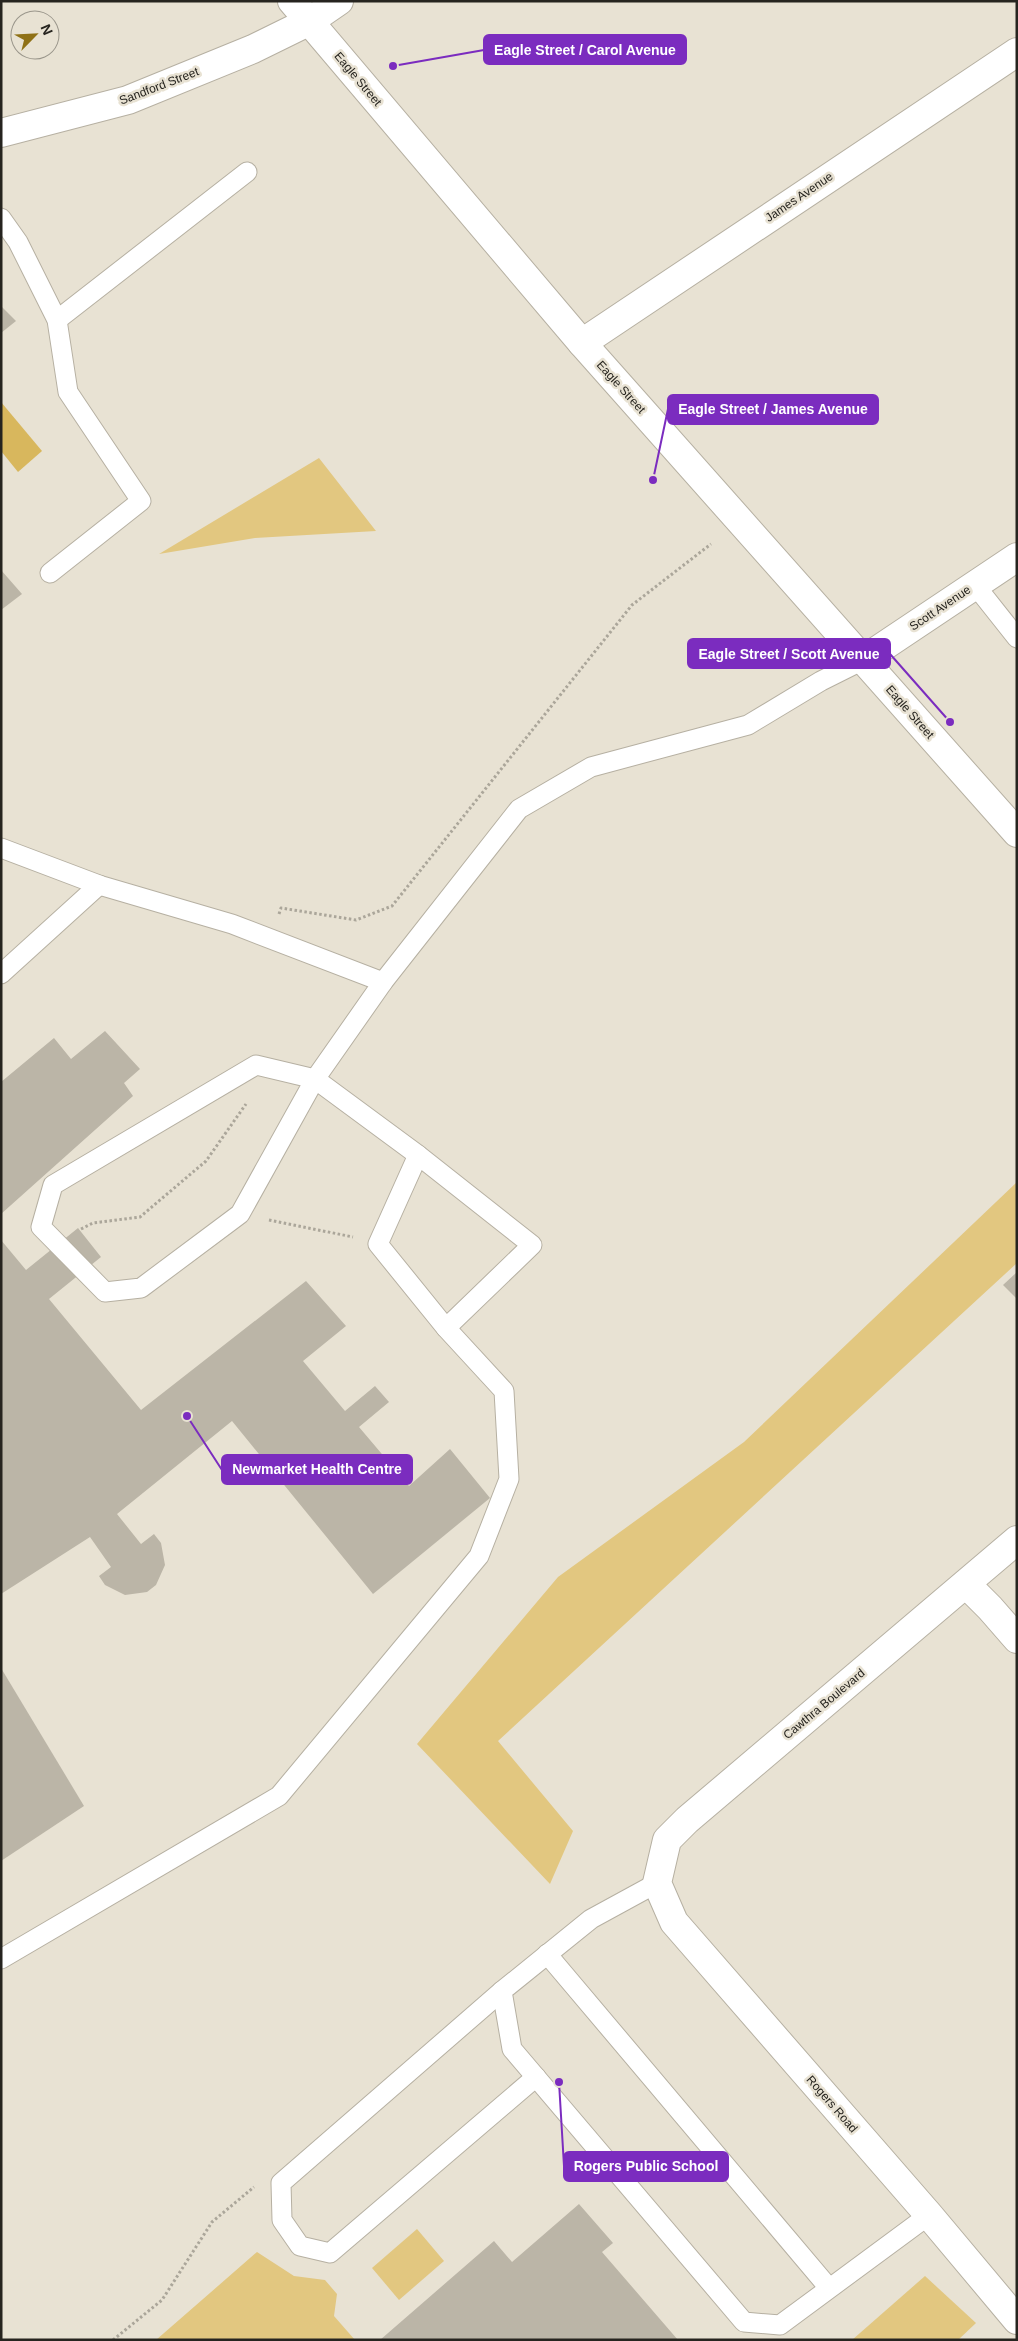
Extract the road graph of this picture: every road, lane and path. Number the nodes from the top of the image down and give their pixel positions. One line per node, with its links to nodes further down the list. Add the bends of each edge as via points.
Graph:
1 (292, 1): 3 (street, Eagle Street)
2 (339, 1): 3 (street, Sandford Street)
3 (310, 21): 5 (street, Sandford Street, via 253,49 128,100); 9 (street, Eagle Street)
4 (1017, 52): 9 (street, James Avenue)
5 (1, 133)
6 (247, 172): 8 (lane)
7 (1, 218): 8 (lane, via 18,242)
8 (57, 320): 12 (lane, via 68,392 141,501)
9 (582, 343): 15 (street, Eagle Street)
10 (711, 544): 19 (path, via 632,605 392,906 356,920 281,908)
11 (1017, 557): 13 (street, Scott Avenue)
12 (50, 573)
13 (975, 585): 14 (lane); 15 (street, Scott Avenue)
14 (1017, 638)
15 (863, 660): 16 (street, Eagle Street); 21 (lane, via 748,725 592,768 519,809)
16 (1017, 833)
17 (1, 848): 18 (lane)
18 (100, 885): 19 (lane, via 232,924); 20 (lane)
19 (271, 941): 21 (lane)
20 (1, 974)
21 (383, 982): 23 (lane)
22 (271, 1069): 23 (lane); 26 (path, via 206,1161 140,1217 93,1223); 26 (lane, via 256,1065 53,1185 41,1227)
23 (315, 1079): 24 (lane); 25 (lane)
24 (418, 1155): 27 (lane); 28 (lane, via 532,1245)
25 (240, 1214): 26 (lane, via 142,1288 105,1292); 27 (path)
26 (56, 1242)
27 (378, 1244): 28 (lane)
28 (446, 1328): 34 (lane, via 504,1391 510,1478 480,1556 279,1796)
29 (1017, 1540): 30 (street, Cawthra Boulevard)
30 (966, 1584): 31 (street); 32 (street, Cawthra Boulevard, via 687,1820 667,1840)
31 (1017, 1639)
32 (656, 1883): 33 (lane, via 591,1919); 37 (street, Rogers Road, via 674,1922)
33 (547, 1954): 35 (lane); 38 (lane)
34 (1, 1960)
35 (502, 1991): 36 (lane, via 512,2049); 36 (lane, via 281,2183 282,2220 300,2246 330,2253)
36 (536, 2077): 38 (lane, via 744,2322 780,2325)
37 (929, 2215): 38 (lane); 39 (street, Rogers Road)
38 (829, 2288)
39 (1017, 2320)

